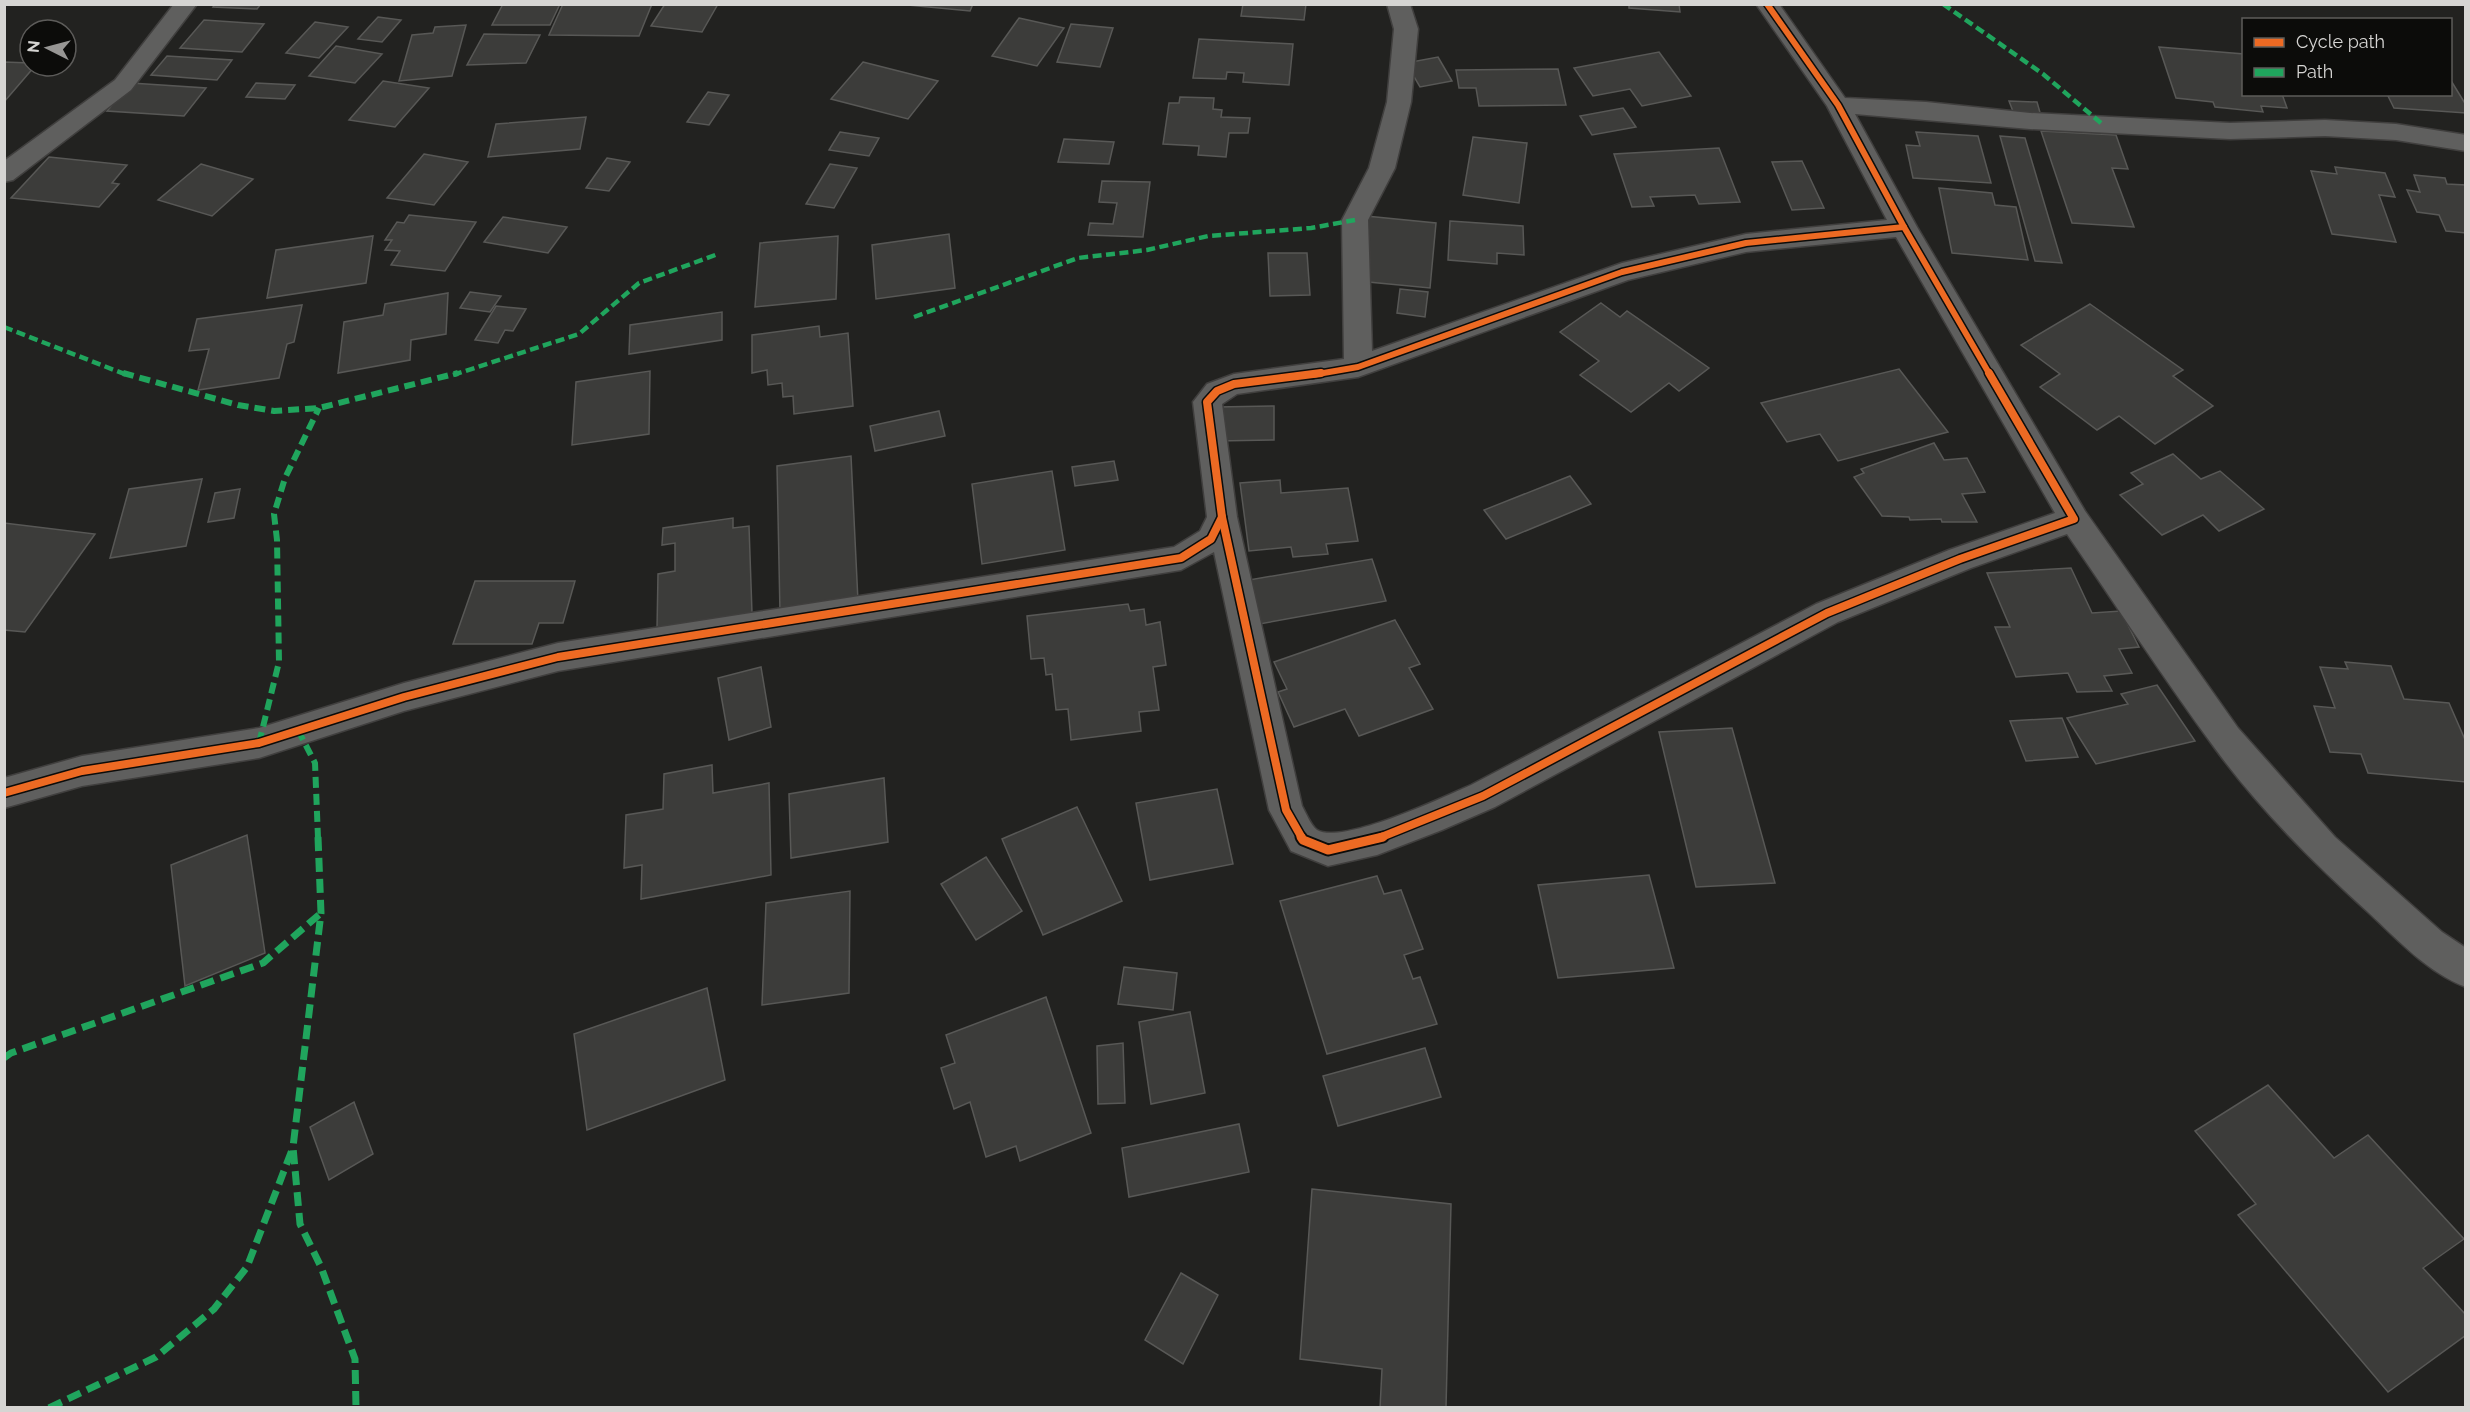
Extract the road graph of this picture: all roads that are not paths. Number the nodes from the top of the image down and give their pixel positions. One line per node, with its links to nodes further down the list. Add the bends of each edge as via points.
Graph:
1 (186, 4): 6 (street, via 123,85)
2 (1398, 4): 8 (street, via 1406,29 1399,102 1382,168 1355,220)
3 (1767, 4): 4 (street)
4 (1838, 105): 5 (street, via 2030,121 2230,131 2325,128 2396,132); 7 (street)
5 (2466, 143)
6 (4, 174)
7 (1904, 227): 8 (street, via 1746,243 1622,272); 10 (street)
8 (1358, 367): 9 (street, via 1234,384 1217,391 1207,402)
9 (1222, 517): 10 (street, via 1286,810 1303,840 1328,850 1377,838 1483,796 1827,613 1960,559); 11 (street, via 1211,539 1181,558 558,657 404,697 260,743 82,771)
10 (2074, 519): 12 (street, via 2226,738 2267,787 2323,848 2429,944)
11 (4, 793)
12 (2466, 969)

